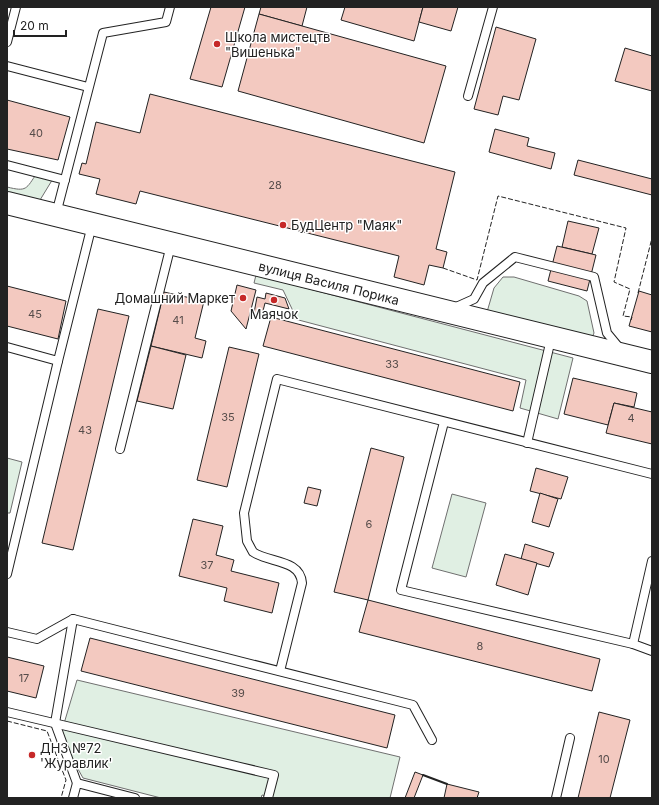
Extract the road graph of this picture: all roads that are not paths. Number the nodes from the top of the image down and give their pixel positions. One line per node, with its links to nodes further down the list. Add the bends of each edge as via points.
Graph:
1 (16, 7): 4 (lane)
2 (170, 7): 6 (lane, via 166,22 103,32)
3 (493, 7): 7 (lane)
4 (7, 42)
5 (7, 66): 6 (lane)
6 (88, 87): 9 (lane)
7 (468, 96)
8 (7, 165): 9 (lane)
9 (65, 180): 11 (lane)
10 (7, 203): 11 (street, вулиця Василя Порика)
11 (56, 215): 12 (street, вулиця Василя Порика)
12 (92, 224): 13 (street, вулиця Василя Порика); 18 (lane)
13 (171, 244): 14 (street, вулиця Василя Порика); 22 (lane)
14 (446, 312): 15 (street, вулиця Василя Порика); 17 (lane, via 474,299 483,283 515,257 594,277 607,333)
15 (552, 338): 17 (street, вулиця Василя Порика); 21 (lane)
16 (7, 347): 18 (lane)
17 (627, 357): 19 (street, вулиця Василя Порика)
18 (58, 361): 25 (lane)
19 (652, 362)
20 (444, 422): 21 (lane); 28 (lane, via 401,590); 30 (lane, via 277,379 244,513 247,541 253,552 292,566 302,577)
21 (527, 442): 23 (lane)
22 (120, 449)
23 (652, 474)
24 (652, 561): 28 (lane)
25 (7, 574)
26 (73, 619): 27 (lane, via 37,639); 30 (lane); 32 (lane)
27 (7, 632)
28 (633, 644): 29 (lane)
29 (652, 651)
30 (280, 671): 34 (lane, via 413,705)
31 (7, 712): 32 (lane)
32 (55, 723): 35 (lane); 38 (lane, via 274,775)
33 (570, 738): 39 (lane)
34 (432, 740)
35 (77, 783): 36 (lane); 37 (lane)
36 (73, 798)
37 (135, 798)
38 (268, 798)
39 (556, 798)

